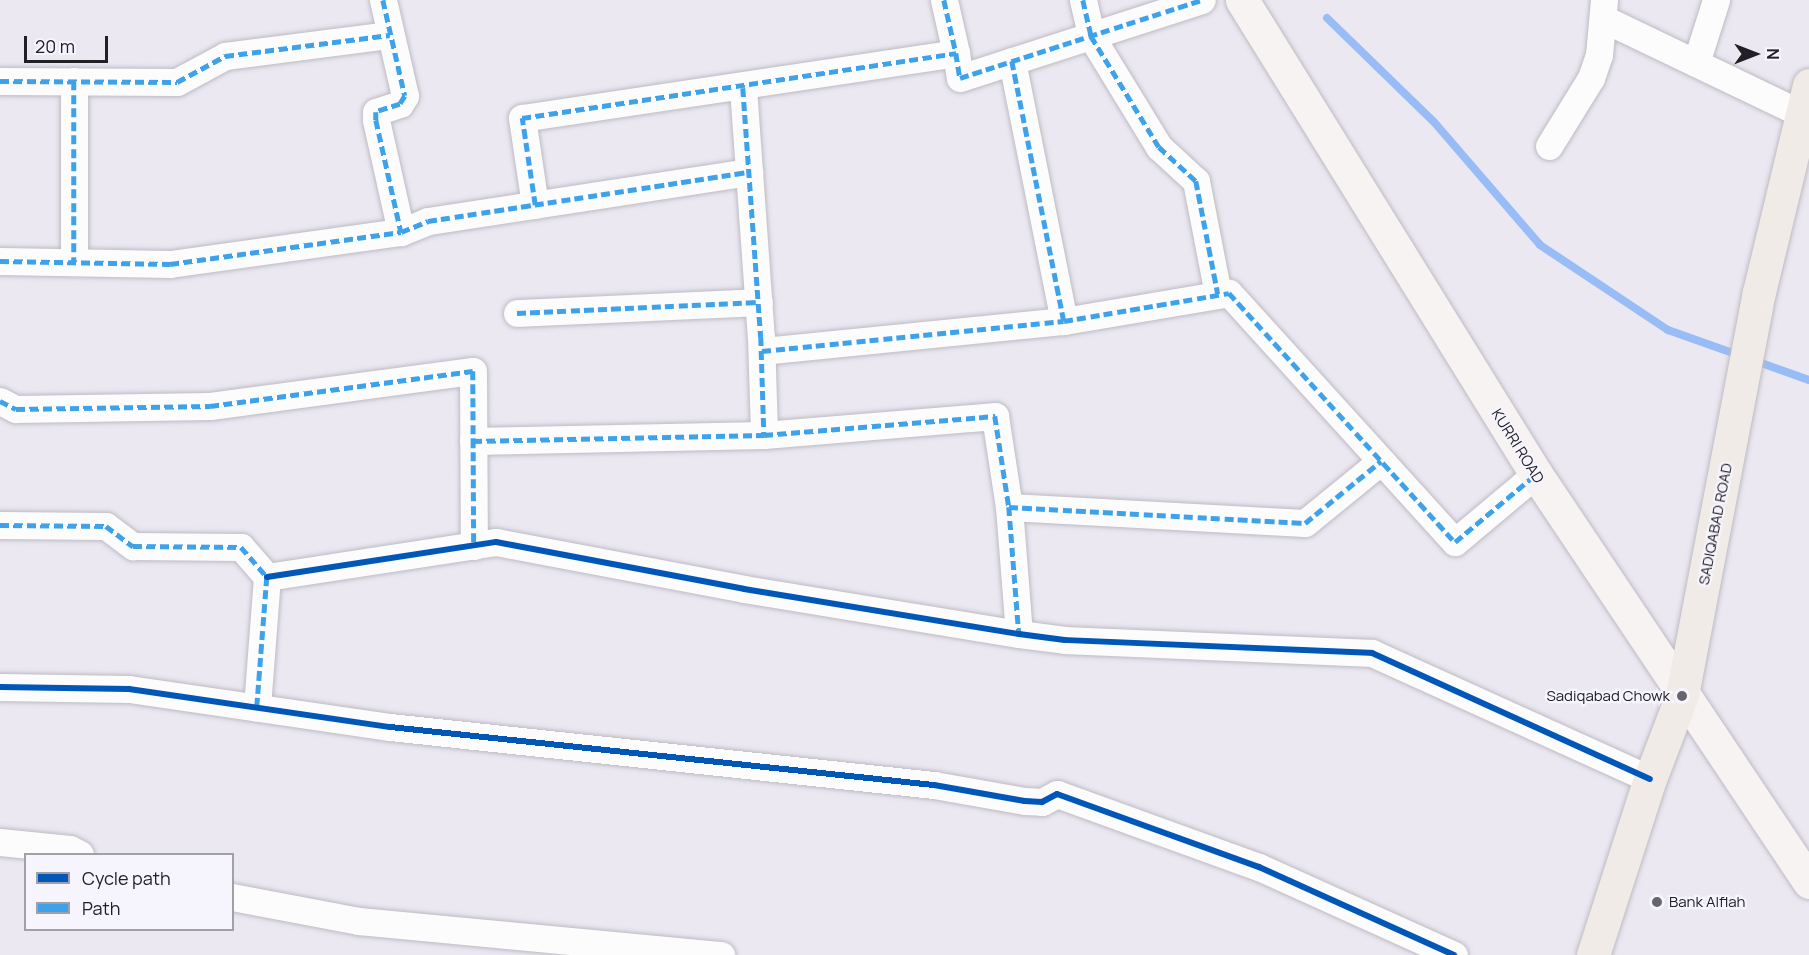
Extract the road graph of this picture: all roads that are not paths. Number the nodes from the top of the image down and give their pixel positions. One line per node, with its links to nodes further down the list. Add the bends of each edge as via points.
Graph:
1 (383, 0): 8 (street)
2 (944, 0): 10 (street)
3 (1083, 0): 9 (street)
4 (1202, 0): 9 (street)
5 (1242, 0): 32 (main road, KURRI ROAD)
6 (1716, 0): 12 (street)
7 (1604, 10): 12 (street); 17 (street, via 1599,55 1591,78)
8 (390, 35): 14 (street, via 225,56 177,82); 20 (street, via 404,101 376,112 375,120)
9 (1091, 36): 11 (street); 23 (street, via 1159,147 1196,181)
10 (956, 53): 11 (street, via 960,78); 15 (street)
11 (1012, 61): 26 (street)
12 (1696, 63): 16 (street)
13 (0, 81): 14 (street)
14 (74, 81): 22 (street)
15 (743, 88): 18 (street); 19 (street, via 522,118)
16 (1806, 99): 39 (main road, SADIQABAD ROAD, via 1759,292)
17 (1549, 146)
18 (749, 172): 19 (street); 24 (street)
19 (536, 204): 20 (street, via 428,221)
20 (402, 232): 22 (street, via 170,264)
21 (0, 261): 22 (street)
22 (74, 261)
23 (1218, 294): 26 (street); 31 (street, via 1229,292)
24 (759, 302): 25 (street); 27 (street)
25 (517, 313)
26 (1064, 321): 27 (street)
27 (762, 351): 29 (street)
28 (0, 401): 30 (street, via 16,408 210,406 473,370)
29 (764, 435): 30 (street); 33 (street, via 995,416)
30 (473, 441): 35 (street)
31 (1381, 461): 32 (street, via 1455,542); 33 (street, via 1305,523)
32 (1536, 474): 39 (main road, KURRI ROAD)
33 (1009, 507): 37 (street)
34 (0, 525): 36 (street, via 106,526 133,546 241,547)
35 (474, 546): 36 (street); 37 (street, via 496,542 744,589)
36 (267, 577): 40 (street)
37 (1019, 634): 41 (street, via 1065,640 1372,653)
38 (0, 687): 40 (street, via 129,688)
39 (1682, 695): 41 (main road, SADIQABAD ROAD); 44 (main road, KURRI ROAD)
40 (257, 708): 47 (street, via 390,727 934,785 1025,801 1042,802 1057,794 1259,867)
41 (1650, 778): 48 (main road, SADIQABAD ROAD)
42 (0, 842): 43 (street, via 70,849)
43 (77, 853)
44 (1809, 882)
45 (234, 897): 46 (street, via 359,921)
46 (721, 955)
47 (1454, 955)
48 (1593, 955)

